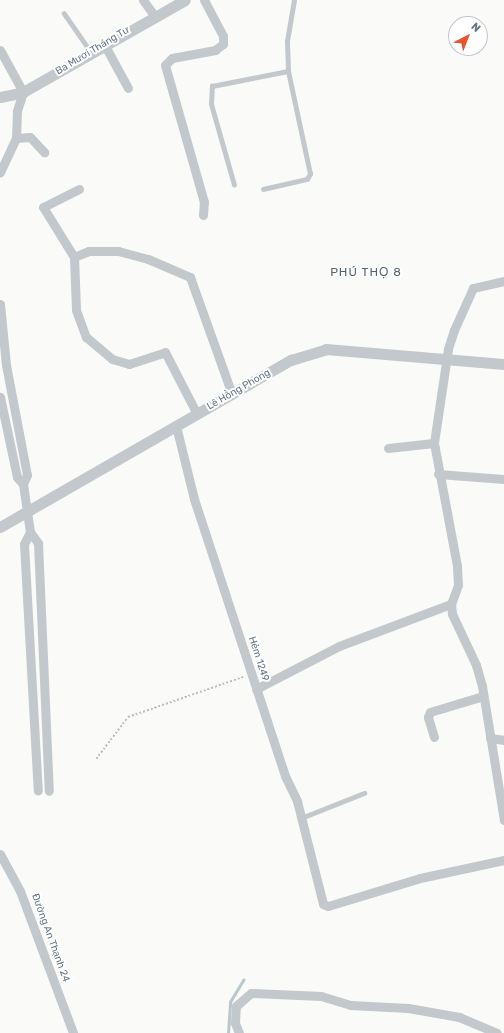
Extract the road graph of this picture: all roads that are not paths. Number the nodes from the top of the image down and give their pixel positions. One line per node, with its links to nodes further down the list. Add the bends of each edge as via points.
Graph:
1 (143, 0): 6 (street)
2 (185, 0): 6 (street, Ba Mươi Tháng Tư)
3 (204, 0): 20 (street, via 223,36 223,44 215,50 172,58 165,65 204,202)
4 (294, 0): 10 (lane, via 287,41)
5 (64, 13): 9 (lane)
6 (154, 15): 7 (street, Ba Mươi Tháng Tư)
7 (104, 44): 9 (street, Ba Mươi Tháng Tư); 11 (street)
8 (0, 50): 12 (street)
9 (91, 52): 12 (street, Ba Mươi Tháng Tư)
10 (288, 71): 17 (lane, via 212,86 211,104); 19 (lane, via 310,174 307,179)
11 (128, 88)
12 (23, 92): 13 (street, Ba Mươi Tháng Tư); 14 (street, via 17,110)
13 (0, 97)
14 (16, 138): 15 (street, via 30,137); 16 (street)
15 (44, 152)
16 (0, 173)
17 (234, 185)
18 (79, 189): 21 (street, via 43,207)
19 (263, 189)
20 (203, 215)
21 (74, 257): 27 (street, via 89,251 118,252 148,259 190,277); 29 (street, via 76,310 86,337 112,359 129,364 165,352)
22 (504, 281): 25 (street, via 473,288 450,342)
23 (0, 304): 24 (street)
24 (1, 332): 35 (street, via 27,475)
25 (447, 360): 26 (street, Lê Hồng Phong); 27 (street, Lê Hồng Phong, via 326,349 292,360); 31 (street)
26 (504, 364)
27 (232, 394): 29 (street, Lê Hồng Phong)
28 (0, 397): 35 (street, via 17,477)
29 (198, 414): 30 (street, Lê Hồng Phong)
30 (176, 426): 36 (street, Lê Hồng Phong); 42 (street, Hẻm 1249, via 194,499)
31 (434, 443): 32 (street); 33 (street)
32 (388, 448)
33 (438, 474): 34 (street); 39 (street, via 457,566 458,585)
34 (504, 479)
35 (23, 484): 36 (street)
36 (28, 511): 37 (street, Lê Hồng Phong); 38 (street)
37 (0, 527)
38 (30, 532): 40 (street, via 38,543); 41 (street, via 24,544)
39 (451, 604): 42 (street, via 339,646); 43 (street, via 458,633 476,665)
40 (44, 676): 41 (street); 47 (street)
41 (31, 677): 48 (street)
42 (256, 689): 50 (street, Hẻm 1249)
43 (483, 696): 44 (street, via 430,712 428,717); 45 (street)
44 (434, 737)
45 (490, 738): 46 (street); 51 (street)
46 (504, 740)
47 (49, 790)
48 (38, 791)
49 (364, 793): 50 (lane)
50 (301, 818): 53 (street, Hẻm 1249, via 320,898 328,906 420,878)
51 (504, 820)
52 (0, 854): 54 (street, Đường An Thạnh 24, via 20,891)
53 (504, 860)
54 (73, 1033)
55 (239, 1033): 56 (street, via 235,1023 236,1006 251,993 321,996 350,1005 408,1008 459,1017)
56 (497, 1033)

